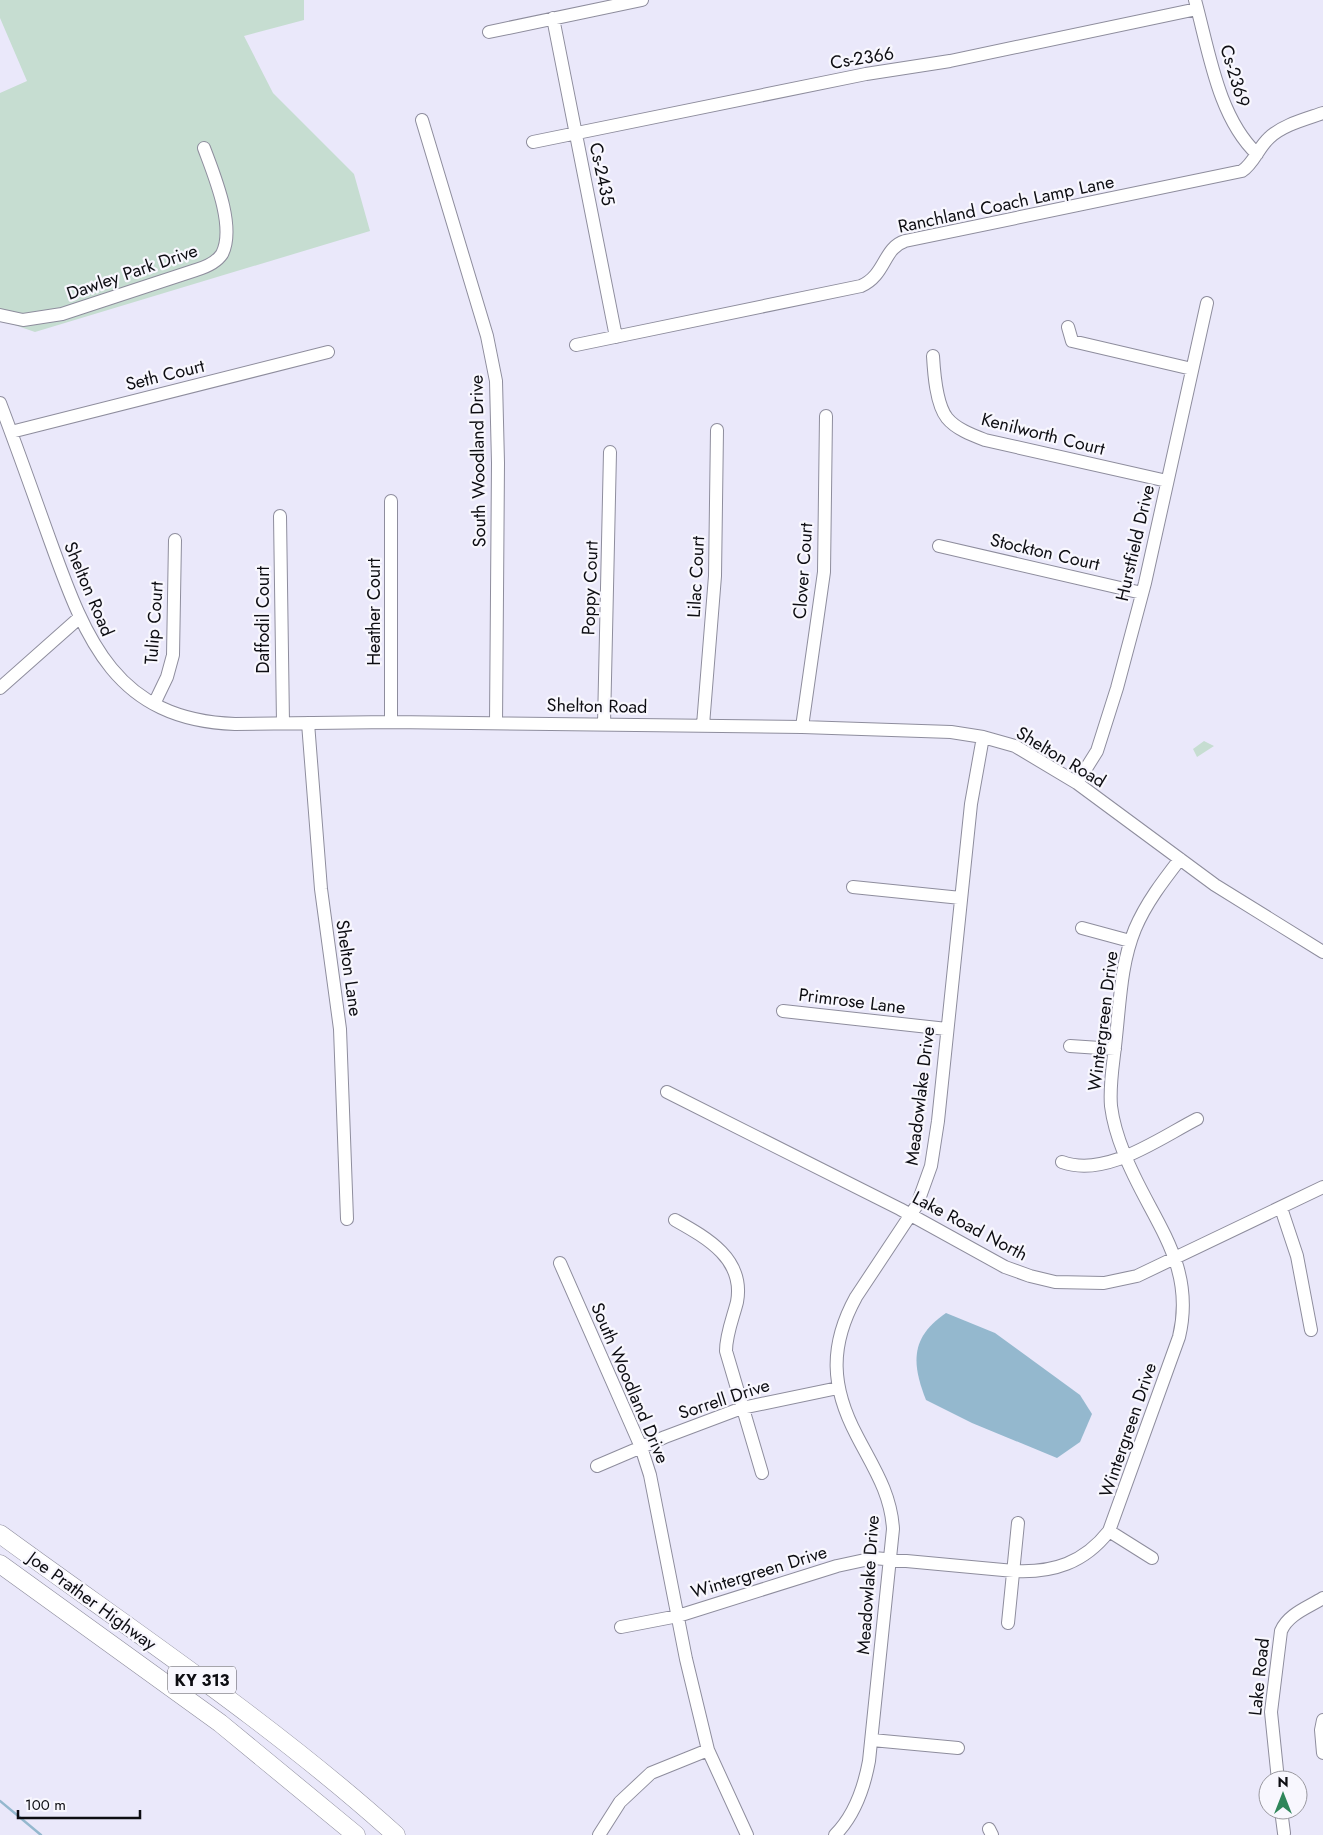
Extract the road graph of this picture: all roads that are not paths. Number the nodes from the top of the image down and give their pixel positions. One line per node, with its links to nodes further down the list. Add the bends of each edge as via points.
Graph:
1 (642, 0): 3 (street)
2 (1196, 4): 7 (street, Cs-2366, via 950,61 866,74); 10 (street, Cs-2369, via 1230,117 1242,138)
3 (553, 18): 4 (street); 7 (street, Cs-2435)
4 (489, 32)
5 (1323, 113): 10 (street, Ranchland Coach Lamp Lane, via 1273,134)
6 (422, 120): 36 (street, South Woodland Drive, via 487,336 496,381)
7 (575, 133): 8 (street, Cs-2366); 14 (street, Cs-2435)
8 (533, 142)
9 (204, 148): 12 (street, Dawley Park Drive, via 227,224 224,247 214,262 62,314 23,320)
10 (1257, 154): 14 (street, Ranchland Coach Lamp Lane, via 1242,171 899,243 875,277 861,286)
11 (1207, 303): 18 (street, Hurstfield Drive)
12 (0, 315)
13 (1068, 328): 18 (street, via 1072,341)
14 (616, 337): 15 (street, Ranchland Coach Lamp Lane)
15 (576, 346)
16 (328, 352): 22 (street, Seth Court)
17 (933, 356): 24 (street, Kenilworth Court, via 936,386 947,417 966,432 985,440)
18 (1192, 368): 24 (street, Hurstfield Drive)
19 (0, 403): 22 (street, Shelton Road)
20 (826, 416): 39 (street, Clover Court, via 824,572)
21 (717, 430): 38 (street, Lilac Court, via 715,576)
22 (11, 432): 30 (street, Shelton Road)
23 (610, 452): 37 (street, Poppy Court)
24 (1167, 481): 29 (street, Hurstfield Drive)
25 (391, 502): 33 (street, Heather Court)
26 (280, 516): 34 (street, Daffodil Court)
27 (175, 540): 32 (street, Tulip Court, via 173,655 167,678)
28 (939, 546): 29 (street, Stockton Court)
29 (1142, 592): 41 (street, Hurstfield Drive, via 1098,751)
30 (79, 618): 31 (street); 32 (street, Shelton Road, via 94,646 116,675)
31 (0, 688)
32 (154, 704): 34 (street, Shelton Road, via 178,716 211,722)
33 (391, 722): 35 (street, Shelton Road); 36 (street, Shelton Road)
34 (283, 723): 35 (street, Shelton Road)
35 (308, 723): 59 (street, Shelton Lane, via 321,889 340,1029)
36 (496, 723): 37 (street, Shelton Road)
37 (604, 724): 38 (street, Shelton Road)
38 (703, 725): 39 (street, Shelton Road)
39 (802, 727): 40 (street, Shelton Road, via 951,732)
40 (983, 737): 41 (street, Shelton Road, via 1016,746); 44 (street, Meadowlake Drive, via 970,804)
41 (1077, 783): 42 (street, Shelton Road)
42 (1180, 859): 46 (street, Wintergreen Drive, via 1152,898); 47 (street, Shelton Road)
43 (853, 887): 44 (street)
44 (961, 898): 49 (street, Meadowlake Drive)
45 (1082, 928): 46 (street)
46 (1130, 942): 51 (street, Wintergreen Drive, via 1122,981)
47 (1323, 952)
48 (783, 1011): 49 (street, Primrose Lane)
49 (947, 1029): 58 (street, Meadowlake Drive, via 934,1152)
50 (1070, 1046): 51 (street)
51 (1115, 1049): 54 (street, Wintergreen Drive, via 1111,1106)
52 (667, 1092): 58 (street, Lake Road North)
53 (1197, 1119): 54 (street)
54 (1125, 1156): 55 (street, via 1096,1166); 61 (street, Wintergreen Drive)
55 (1062, 1162)
56 (1323, 1187): 57 (street, Lake Road North)
57 (1281, 1208): 61 (street, Lake Road North); 63 (street, via 1297,1256)
58 (911, 1215): 61 (street, Lake Road North, via 1005,1267 1049,1281 1080,1284 1115,1282); 64 (street, Meadowlake Drive, via 847,1312 838,1340)
59 (348, 1219)
60 (675, 1220): 65 (street, via 718,1247 736,1277 737,1300 726,1351)
61 (1176, 1259): 70 (street, Wintergreen Drive, via 1183,1289 1180,1332)
62 (560, 1263): 66 (street, South Woodland Drive)
63 (1311, 1330)
64 (838, 1388): 65 (street, Sorrell Drive); 72 (street, Meadowlake Drive, via 856,1435 887,1493 893,1529)
65 (742, 1408): 66 (street, Sorrell Drive); 68 (street)
66 (641, 1447): 67 (street, Sorrell Drive); 77 (street, South Woodland Drive, via 650,1475)
67 (597, 1466)
68 (762, 1473)
69 (1018, 1523): 75 (street)
70 (1109, 1531): 73 (street); 75 (street, Wintergreen Drive, via 1087,1554 1066,1566 1044,1571)
71 (0, 1534): 89 (highway, Joe Prather Highway / KY 313, via 255,1717)
72 (891, 1558): 75 (street, Wintergreen Drive); 77 (street, Wintergreen Drive, via 837,1566); 81 (street, Meadowlake Drive)
73 (1152, 1558)
74 (0, 1564): 88 (highway, Joe Prather Highway / KY 313, via 220,1723)
75 (1014, 1571): 78 (street)
76 (1323, 1598): 85 (street, Lake Road, via 1290,1619 1281,1631 1271,1712)
77 (678, 1616): 79 (street, Wintergreen Drive); 83 (street, South Woodland Drive)
78 (1008, 1623)
79 (621, 1628)
80 (1323, 1720): 84 (street)
81 (872, 1740): 82 (street); 92 (street, Meadowlake Drive, via 865,1782 849,1817)
82 (958, 1748)
83 (708, 1750): 90 (street, via 651,1773 620,1802); 91 (street, South Woodland Drive)
84 (1323, 1753)
85 (1277, 1770)
86 (1282, 1820): 87 (street)
87 (1284, 1833)
88 (356, 1835)
89 (396, 1835)
90 (599, 1835)
91 (747, 1835)
92 (835, 1835)

